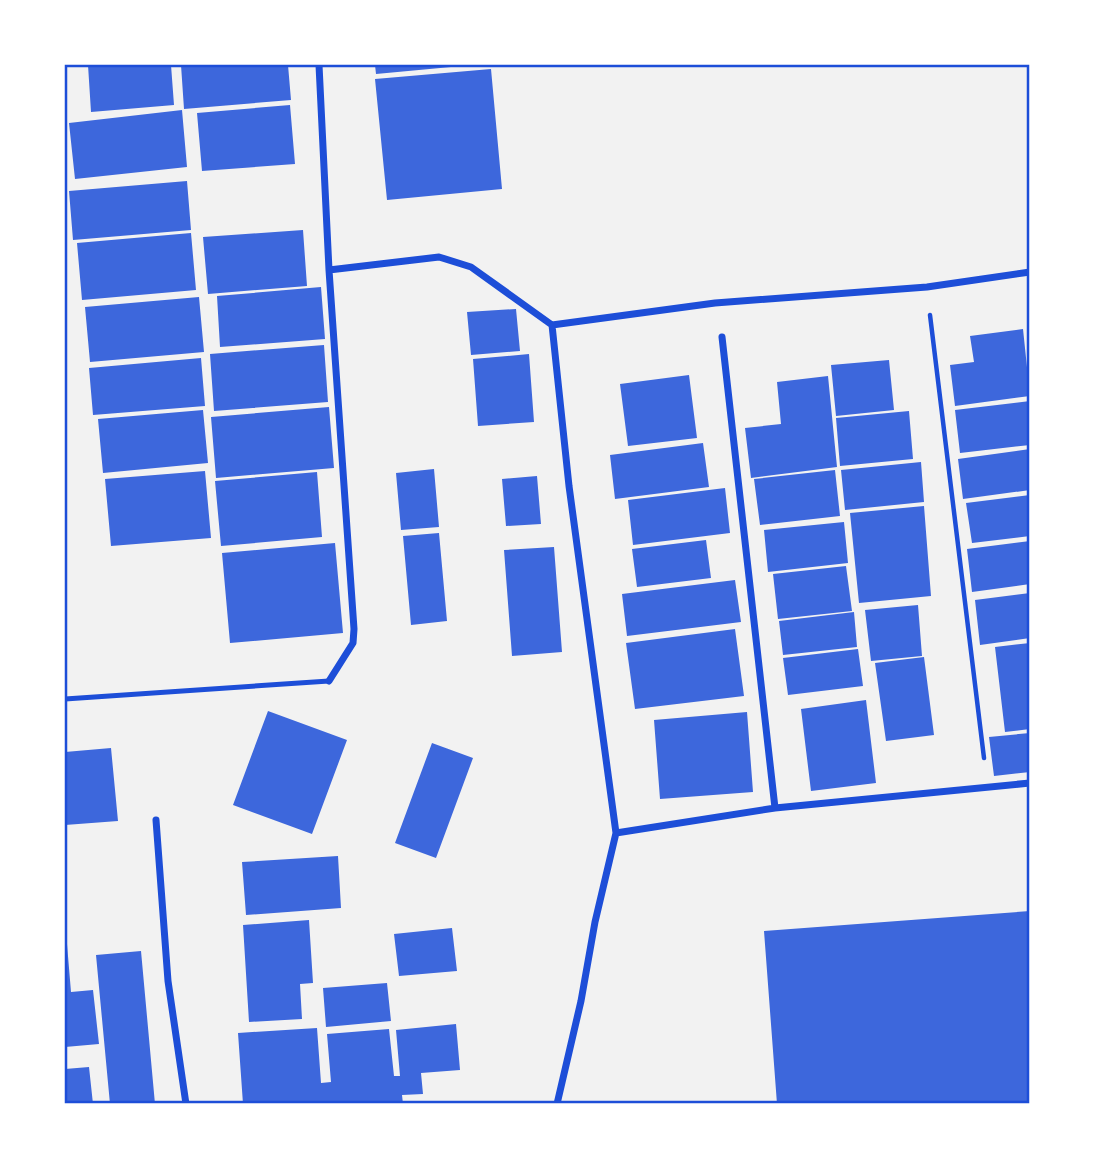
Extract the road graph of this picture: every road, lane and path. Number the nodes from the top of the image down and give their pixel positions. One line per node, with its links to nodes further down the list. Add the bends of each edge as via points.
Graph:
1 (319, 65): 2 (street)
2 (329, 270): 5 (street, via 439,257 471,267); 7 (street, via 354,629 353,643)
3 (1030, 272): 4 (street)
4 (927, 287): 5 (street, via 715,303); 10 (path)
5 (552, 325): 13 (street)
6 (722, 337): 11 (street)
7 (329, 681): 8 (lane)
8 (65, 699)
9 (1030, 782): 10 (street)
10 (988, 788): 11 (street)
11 (775, 808): 13 (street)
12 (156, 820): 14 (street, via 168,981)
13 (616, 833): 15 (street)
14 (186, 1104)
15 (556, 1104)

